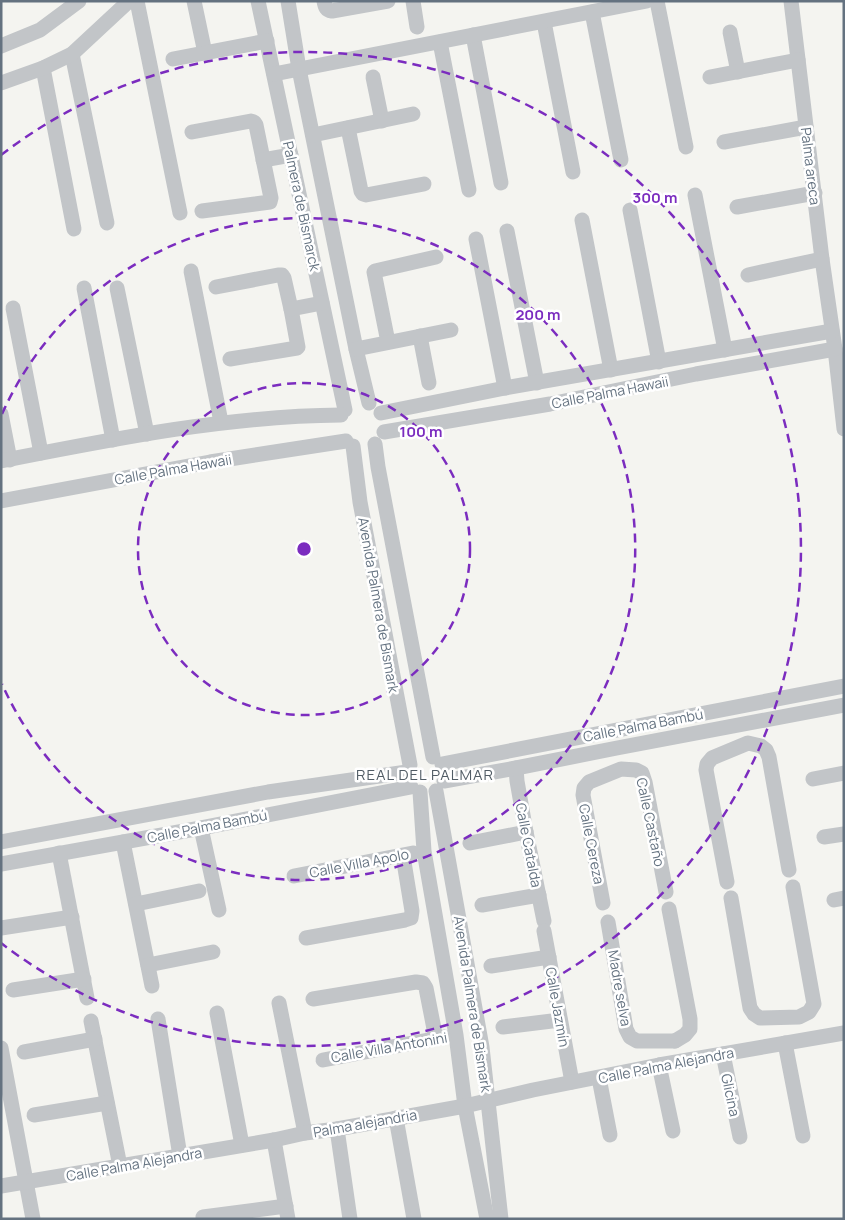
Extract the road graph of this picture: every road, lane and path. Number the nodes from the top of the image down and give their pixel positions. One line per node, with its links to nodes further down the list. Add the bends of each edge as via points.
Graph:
1 (79, 1): 20 (street, via 40,30)
2 (129, 1): 22 (street)
3 (137, 1): 52 (street)
4 (194, 1): 21 (street)
5 (258, 1): 18 (street, Palmera de Bismarck)
6 (288, 1): 26 (street, Palmera de Bismarck)
7 (324, 1): 8 (street, via 326,8 332,11)
8 (388, 1)
9 (413, 1): 15 (street)
10 (647, 1): 13 (street)
11 (657, 1): 39 (street)
12 (791, 1): 24 (street, Palma areca)
13 (592, 12): 14 (street); 42 (street)
14 (544, 22): 17 (street); 43 (street)
15 (417, 27)
16 (730, 32): 27 (street)
17 (473, 35): 19 (street); 44 (street)
18 (267, 41): 21 (street); 28 (street, Palmera de Bismarck)
19 (440, 42): 26 (street); 46 (street)
20 (1, 46)
21 (204, 53): 23 (street)
22 (72, 54): 25 (street); 54 (street)
23 (173, 59)
24 (798, 60): 27 (street); 35 (street, Palma areca)
25 (43, 68): 31 (street); 55 (street)
26 (299, 69): 28 (street); 37 (street, Palmera de Bismarck)
27 (738, 72): 30 (street)
28 (274, 74): 40 (street, Palmera de Bismarck)
29 (373, 77): 33 (street)
30 (710, 77)
31 (1, 84)
32 (412, 114): 33 (street)
33 (382, 121): 34 (street)
34 (348, 128): 37 (street); 45 (street, via 363,194)
35 (806, 128): 38 (street); 47 (street, Palma areca)
36 (192, 132): 41 (street, via 254,122)
37 (313, 135): 72 (street, Palmera de Bismarck)
38 (724, 142)
39 (686, 147)
40 (291, 155): 41 (street); 65 (street, Palmera de Bismarck)
41 (263, 160): 51 (street, via 270,202)
42 (620, 160)
43 (573, 172)
44 (501, 183)
45 (424, 184)
46 (469, 190)
47 (815, 193): 49 (street); 59 (street, Palma areca)
48 (695, 195): 74 (street)
49 (737, 208)
50 (630, 210): 76 (street)
51 (202, 211)
52 (180, 213)
53 (582, 220): 77 (street)
54 (107, 223)
55 (74, 229)
56 (508, 231): 79 (street)
57 (476, 239): 80 (street)
58 (436, 257): 71 (street, via 374,272)
59 (822, 259): 61 (street); 69 (street, Palma areca)
60 (191, 271): 85 (street)
61 (748, 275)
62 (216, 287): 67 (street, via 282,276)
63 (84, 288): 89 (street)
64 (116, 288): 88 (street)
65 (322, 303): 67 (street); 82 (street, Palmera de Bismarck)
66 (13, 308): 92 (street)
67 (291, 309): 75 (street, via 298,348)
68 (451, 330): 70 (street)
69 (832, 331): 73 (street, Palma areca); 74 (street, Calle Palma Hawaii)
70 (420, 336): 71 (street); 78 (street)
71 (388, 342): 72 (street)
72 (356, 349): 81 (street, Palmera de Bismarck)
73 (835, 349): 86 (street, Palma areca); 87 (street, Calle Palma Hawaii, via 550,404)
74 (725, 350): 76 (street, Calle Palma Hawaii)
75 (230, 359)
76 (660, 362): 77 (street, Calle Palma Hawaii)
77 (611, 370): 79 (street, Calle Palma Hawaii)
78 (429, 383)
79 (537, 383): 80 (street, Calle Palma Hawaii)
80 (505, 388): 83 (street, Calle Palma Hawaii)
81 (369, 403): 82 (street, via 352,404); 83 (street)
82 (343, 412): 85 (street); 90 (street, via 340,429)
83 (381, 413): 87 (street, via 385,422)
84 (1, 414): 93 (street)
85 (221, 422): 88 (street)
86 (844, 428)
87 (384, 432): 91 (street)
88 (147, 434): 89 (street)
89 (113, 440): 92 (street)
90 (349, 443): 91 (street, via 360,448); 94 (street, Calle Palma Hawaii, via 210,462); 101 (street, Avenida Palmera de Bismark)
91 (375, 444): 100 (street, Avenida Palmera de Bismark)
92 (41, 454): 93 (street)
93 (5, 460)
94 (1, 501)
95 (844, 686): 100 (street, Calle Palma Bambú)
96 (844, 706): 97 (street, Calle Palma Bambú)
97 (744, 724): 98 (street); 99 (street, Calle Palma Bambú)
98 (748, 743): 119 (street, via 761,746 769,757); 121 (street, via 712,758 706,770)
99 (617, 748): 102 (street, Calle Palma Bambú); 103 (street)
100 (437, 760): 101 (street, via 427,755 420,756); 106 (street, via 445,772)
101 (408, 768): 107 (street, via 408,780); 112 (street, Calle Palma Bambú)
102 (516, 768): 106 (street, Calle Palma Bambú); 109 (street, Calle Catalda)
103 (621, 769): 124 (street, Calle Castaño, via 642,773); 127 (street, Calle Cereza, via 588,782 583,795)
104 (844, 773): 105 (street)
105 (813, 779)
106 (440, 786): 107 (street, via 428,793); 168 (street, Avenida Palmera de Bismark)
107 (416, 789): 108 (street, Calle Palma Bambú); 115 (street, Avenida Palmera de Bismark)
108 (201, 828): 113 (street, Calle Palma Bambú); 131 (street)
109 (526, 832): 114 (street); 125 (street, Calle Catalda)
110 (844, 834): 111 (street)
111 (824, 837)
112 (1, 842)
113 (124, 842): 116 (street, Calle Palma Bambú); 128 (street)
114 (470, 843)
115 (424, 851): 117 (street, Calle Villa Apolo); 154 (street, Avenida Palmera de Bismark)
116 (59, 853): 118 (street, Calle Palma Bambú); 132 (street)
117 (403, 856): 120 (street, Calle Villa Apolo); 136 (street, via 411,918)
118 (1, 864)
119 (789, 870)
120 (294, 876)
121 (727, 882)
122 (792, 887): 148 (street, via 814,1004 809,1012)
123 (198, 891): 128 (street)
124 (666, 892)
125 (539, 895): 129 (street); 134 (street, Calle Catalda)
126 (731, 898): 148 (street, via 750,1008 760,1018)
127 (603, 903)
128 (136, 904): 139 (street)
129 (482, 905)
130 (669, 909): 158 (street, via 690,1019 690,1029)
131 (219, 910)
132 (72, 917): 135 (street); 141 (street)
133 (608, 922): 158 (street, Madre selva, via 630,1037 637,1041)
134 (544, 926): 138 (street, Calle Jazmín)
135 (1, 928)
136 (306, 938)
137 (213, 952): 139 (street)
138 (549, 957): 140 (street); 150 (street, Calle Jazmín)
139 (148, 965): 142 (street)
140 (491, 966)
141 (84, 980): 143 (street); 144 (street)
142 (152, 986)
143 (13, 990)
144 (87, 998)
145 (313, 999): 156 (street, via 423,983)
146 (279, 1003): 176 (street)
147 (218, 1013): 181 (street)
148 (799, 1016): 157 (street)
149 (158, 1020): 182 (street)
150 (560, 1020): 152 (street); 167 (street, Calle Jazmín)
151 (91, 1021): 155 (street)
152 (503, 1027)
153 (844, 1033): 157 (street, Calle Palma Alejandra)
154 (456, 1035): 156 (street, Calle Villa Antonini); 170 (street, Avenida Palmera de Bismark)
155 (95, 1039): 160 (street); 169 (street)
156 (436, 1039): 163 (street, Calle Villa Antonini)
157 (803, 1040): 159 (street, Calle Palma Alejandra)
158 (675, 1041): 164 (street)
159 (785, 1043): 161 (street, Calle Palma Alejandra); 178 (street)
160 (24, 1052)
161 (723, 1054): 164 (street, Calle Palma Alejandra); 179 (street, Glicina)
162 (2, 1055): 173 (street)
163 (323, 1060)
164 (679, 1062): 165 (street, Calle Palma Alejandra)
165 (659, 1065): 166 (street, Calle Palma Alejandra); 175 (street)
166 (599, 1078): 167 (street, Calle Palma Alejandra); 177 (street)
167 (572, 1082): 168 (street, Calle Palma Alejandra)
168 (488, 1100): 170 (street, Palma alejandria); 192 (street, Avenida Palmera de Bismark)
169 (108, 1103): 171 (street); 183 (street)
170 (465, 1106): 172 (street, Palma alejandria); 191 (street, Avenida Palmera de Bismark)
171 (34, 1115)
172 (396, 1118): 174 (street, Palma alejandria); 190 (street)
173 (8, 1122): 184 (street)
174 (337, 1129): 176 (street, Palma alejandria); 189 (street)
175 (673, 1131)
176 (305, 1133): 180 (street, Palma alejandria)
177 (610, 1135)
178 (803, 1136)
179 (740, 1137)
180 (274, 1140): 181 (street, Palma alejandria); 186 (street)
181 (242, 1146): 182 (street, Calle Palma Alejandra)
182 (180, 1156): 183 (street, Calle Palma Alejandra)
183 (120, 1166): 184 (street, Calle Palma Alejandra)
184 (26, 1182): 185 (street, Calle Palma Alejandra); 188 (street)
185 (1, 1186)
186 (287, 1212): 187 (street)
187 (203, 1217)
188 (33, 1219)
189 (350, 1219)
190 (414, 1219)
191 (487, 1219)
192 (501, 1219)

